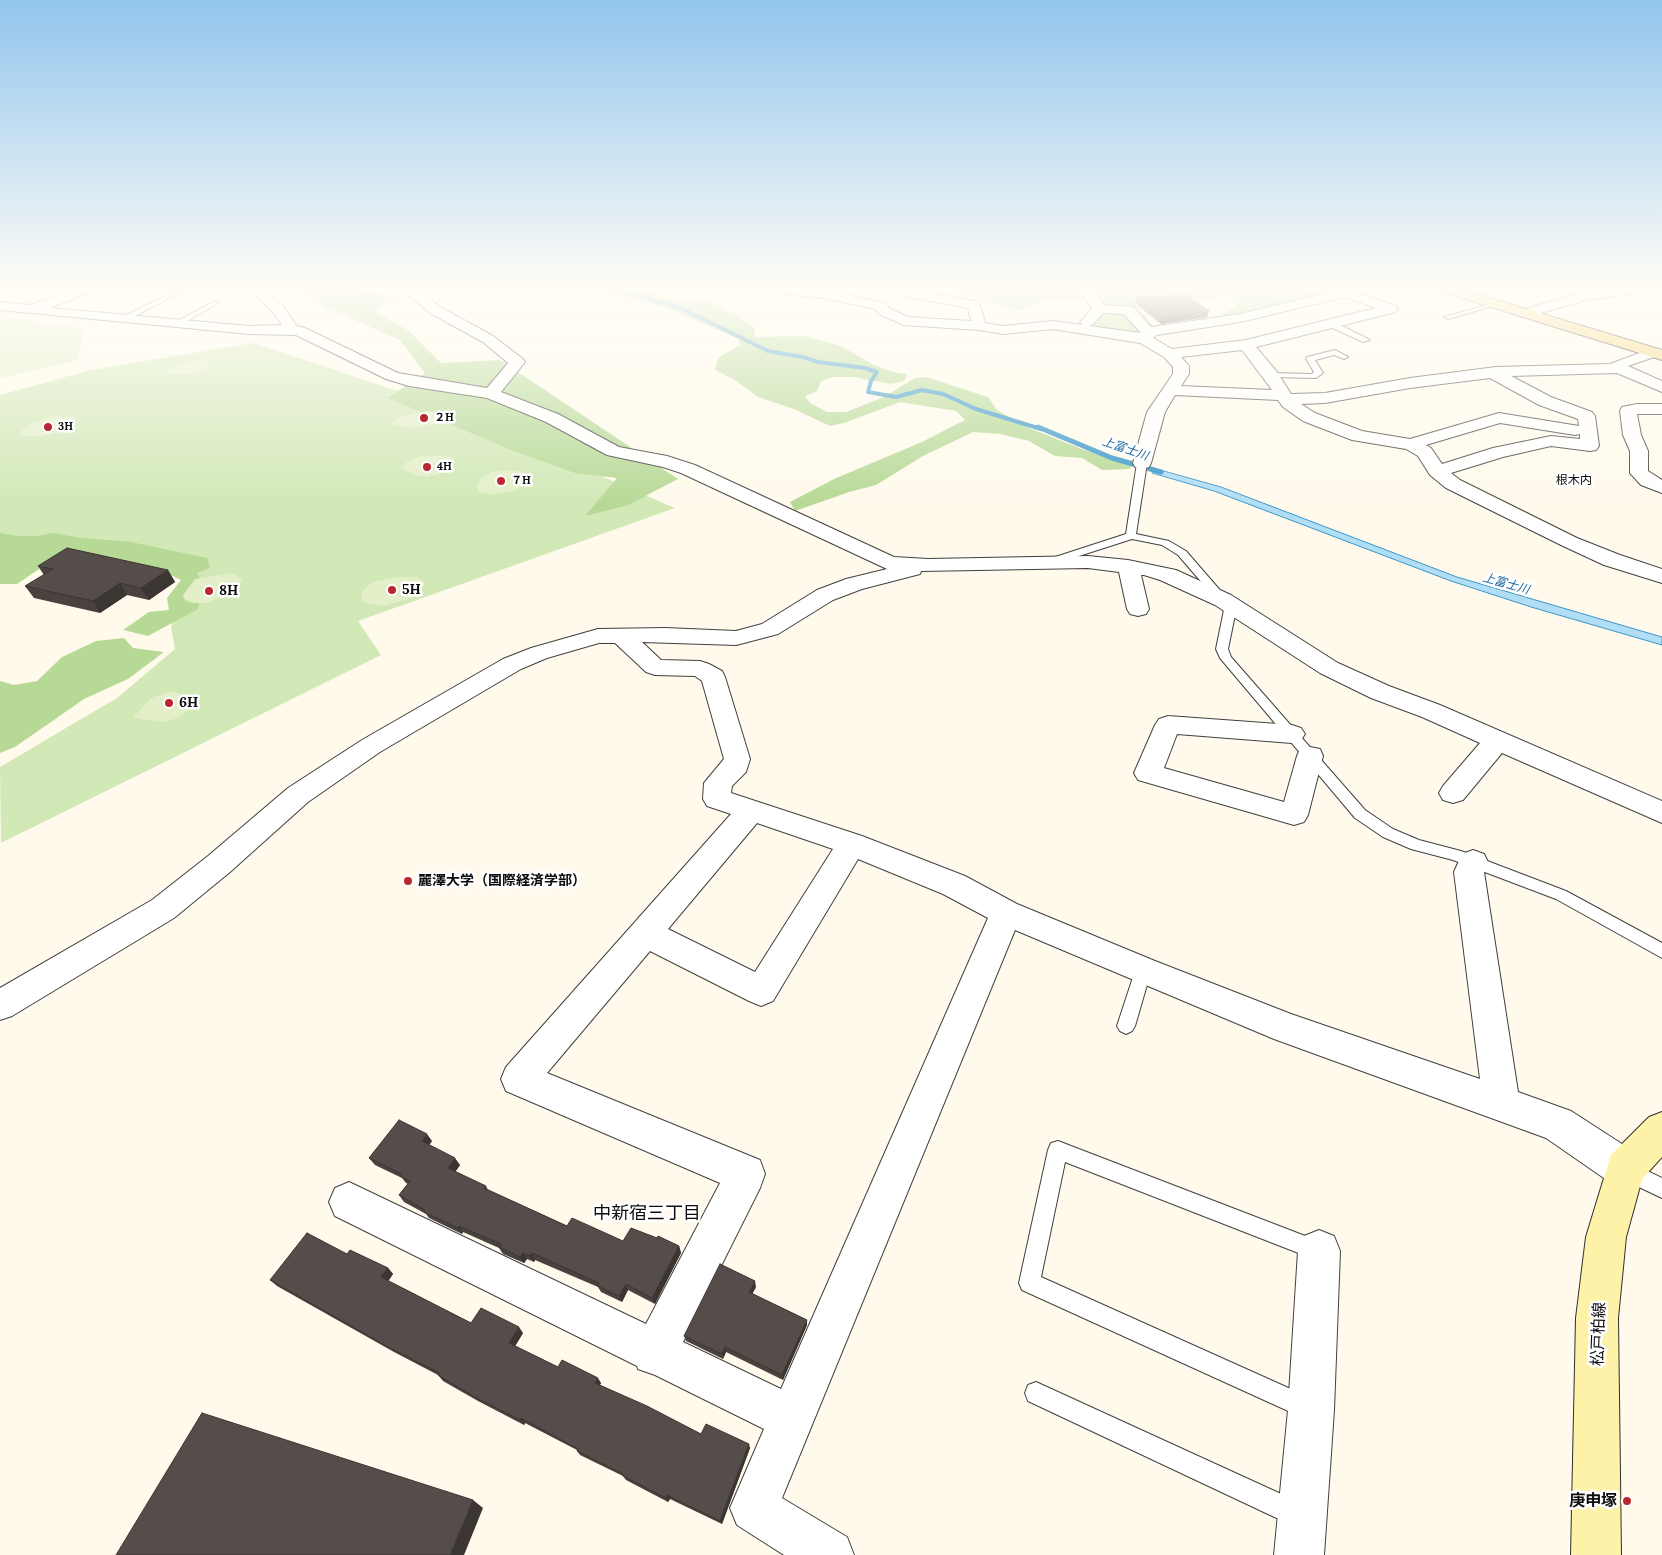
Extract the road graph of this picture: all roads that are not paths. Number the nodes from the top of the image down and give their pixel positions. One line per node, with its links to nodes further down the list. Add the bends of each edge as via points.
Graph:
1 (360, 361): 12 (street, via 409,381)
2 (515, 361): 12 (street)
3 (1176, 361): 11 (street, via 1181,366 1181,374)
4 (1259, 361): 9 (street)
5 (1312, 361): 9 (lane, via 1319,372 1314,376)
6 (1627, 361): 7 (street, via 1617,365)
7 (1619, 368): 8 (street); 10 (street)
8 (1493, 374): 13 (street, via 1410,383 1325,398); 15 (street, via 1544,401 1586,416)
9 (1272, 376): 13 (street)
10 (1662, 387)
11 (1170, 390): 13 (street); 17 (street, via 1156,412)
12 (491, 394): 22 (street, via 552,418 613,451 667,462 696,472 890,563)
13 (1285, 397): 16 (street, via 1309,417 1350,434)
14 (1662, 409): 19 (street, via 1628,411 1639,450 1639,473)
15 (1589, 432): 16 (street, via 1499,418); 18 (street, via 1590,446 1551,441 1499,452)
16 (1411, 444): 18 (street, via 1427,455)
17 (1141, 467): 20 (lane)
18 (1437, 471): 24 (street, via 1453,484 1570,542)
19 (1662, 488)
20 (1132, 536): 21 (lane); 25 (lane, via 1165,543 1182,553)
21 (1050, 562): 22 (street); 23 (street)
22 (928, 565): 27 (street, via 825,595 770,629 736,638)
23 (1128, 566): 25 (street, via 1168,575); 26 (street)
24 (1662, 576)
25 (1227, 603): 28 (lane, via 1222,649 1226,658); 29 (street, via 1329,668)
26 (1138, 609)
27 (620, 635): 32 (street, via 655,667 700,669 713,676 737,759 718,783 716,799); 40 (street, via 583,640 539,653 466,689 298,795 162,909)
28 (1292, 734): 30 (lane); 30 (street, via 1168,725 1148,773 1294,815)
29 (1498, 740): 31 (street); 33 (street)
30 (1310, 756): 35 (lane, via 1360,814 1388,833)
31 (1453, 793)
32 (752, 810): 34 (street); 37 (street)
33 (1662, 813)
34 (852, 844): 36 (street, via 954,885); 37 (street, via 761,991)
35 (1473, 862): 38 (lane, via 1561,895); 42 (street, via 1469,872)
36 (1006, 913): 39 (street); 51 (street)
37 (645, 933): 48 (street, via 519,1079 746,1174)
38 (1662, 951)
39 (1143, 971): 41 (lane); 42 (street, via 1286,1028)
40 (0, 1005)
41 (1126, 1026)
42 (1501, 1103): 44 (street, via 1558,1124)
43 (1662, 1130): 44 (main road, 松戸柏線)
44 (1625, 1170): 45 (lane); 54 (main road, 松戸柏線, via 1606,1237 1598,1318)
45 (1662, 1188)
46 (349, 1202): 48 (street)
47 (1319, 1251): 50 (street); 50 (lane, via 1058,1150 1029,1283)
48 (654, 1353): 51 (street)
49 (1036, 1393): 52 (lane)
50 (1311, 1410): 52 (street)
51 (791, 1418): 53 (street, via 754,1508)
52 (1300, 1536)
53 (829, 1555)
54 (1596, 1555)

